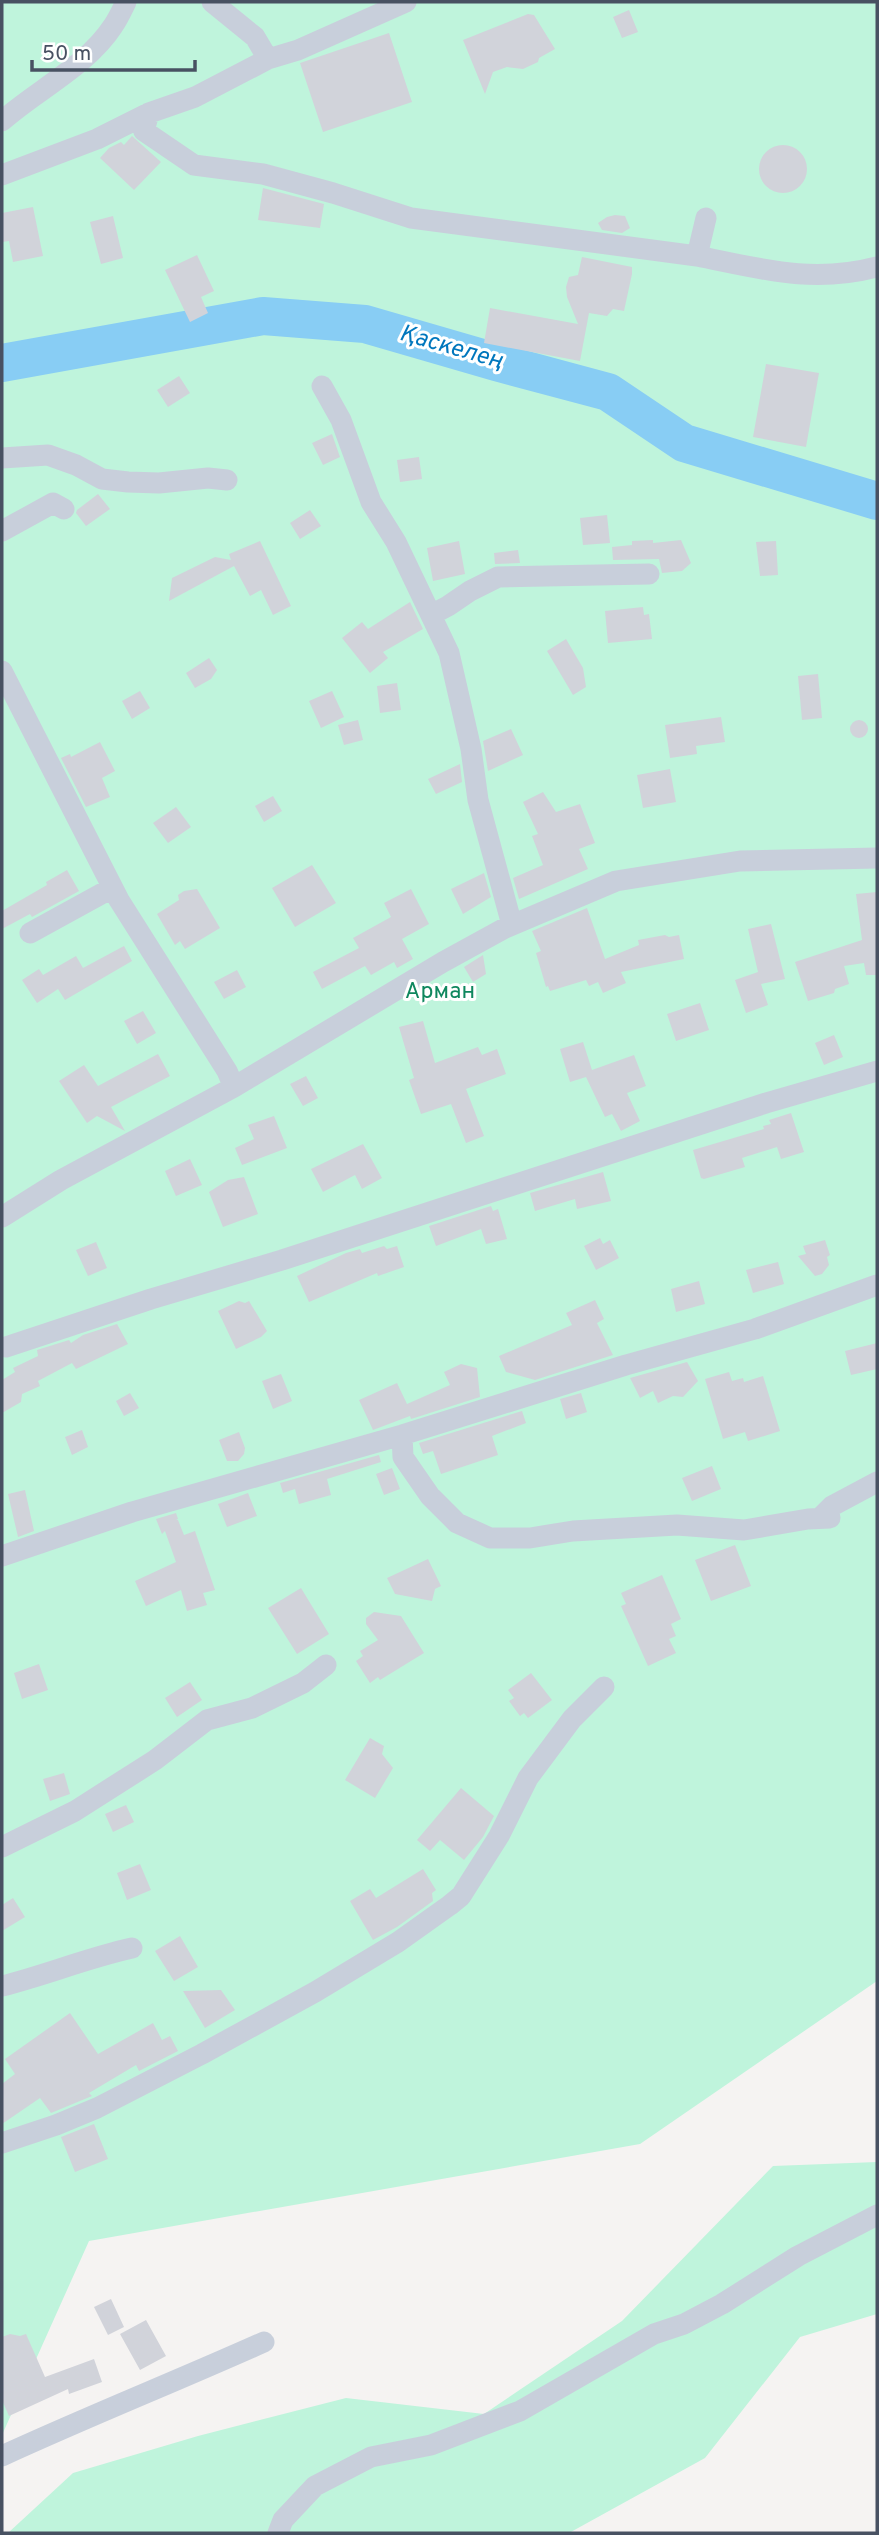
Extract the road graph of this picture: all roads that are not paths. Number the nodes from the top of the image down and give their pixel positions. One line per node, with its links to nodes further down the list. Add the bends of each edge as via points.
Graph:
1 (126, 2): 6 (street, via 113,27 86,56)
2 (212, 2): 4 (street, via 255,37)
3 (406, 2): 4 (street)
4 (268, 59): 5 (street, via 195,97)
5 (149, 113): 7 (street, via 97,139); 9 (street, via 144,131 194,165 263,174 411,218)
6 (2, 121)
7 (2, 175)
8 (706, 218): 9 (street)
9 (697, 256): 10 (street, via 791,275 848,275)
10 (877, 267)
11 (322, 386): 17 (street, via 341,421 371,502)
12 (2, 457): 13 (street, via 48,455 102,479 128,482)
13 (227, 480)
14 (64, 509): 15 (street, via 53,503)
15 (2, 531)
16 (649, 574): 17 (street, via 498,578)
17 (431, 615): 21 (street, via 449,653 478,800)
18 (2, 671): 20 (street)
19 (877, 858): 21 (street, via 740,861 616,881)
20 (112, 887): 22 (street); 24 (street)
21 (512, 925): 24 (street)
22 (30, 933)
23 (877, 1071): 27 (street, via 766,1102)
24 (234, 1087): 25 (street)
25 (2, 1217)
26 (877, 1285): 28 (street, via 755,1329 626,1364)
27 (6, 1348)
28 (402, 1435): 29 (street, via 403,1457 430,1496 457,1523 490,1538 677,1525 744,1530 825,1518 832,1506); 30 (street, via 132,1512)
29 (877, 1482)
30 (2, 1556)
31 (326, 1665): 33 (street, via 303,1683 251,1708 207,1720 75,1811)
32 (604, 1687): 36 (street, via 572,1719 528,1778 499,1836 461,1896 450,1905 327,1985 202,2054 97,2108)
33 (2, 1847)
34 (132, 1948): 35 (street)
35 (2, 1986)
36 (2, 2143)
37 (877, 2215): 40 (street, via 520,2411 431,2445 370,2458 315,2486 283,2520)
38 (264, 2342): 39 (street)
39 (2, 2456)
40 (278, 2533)

